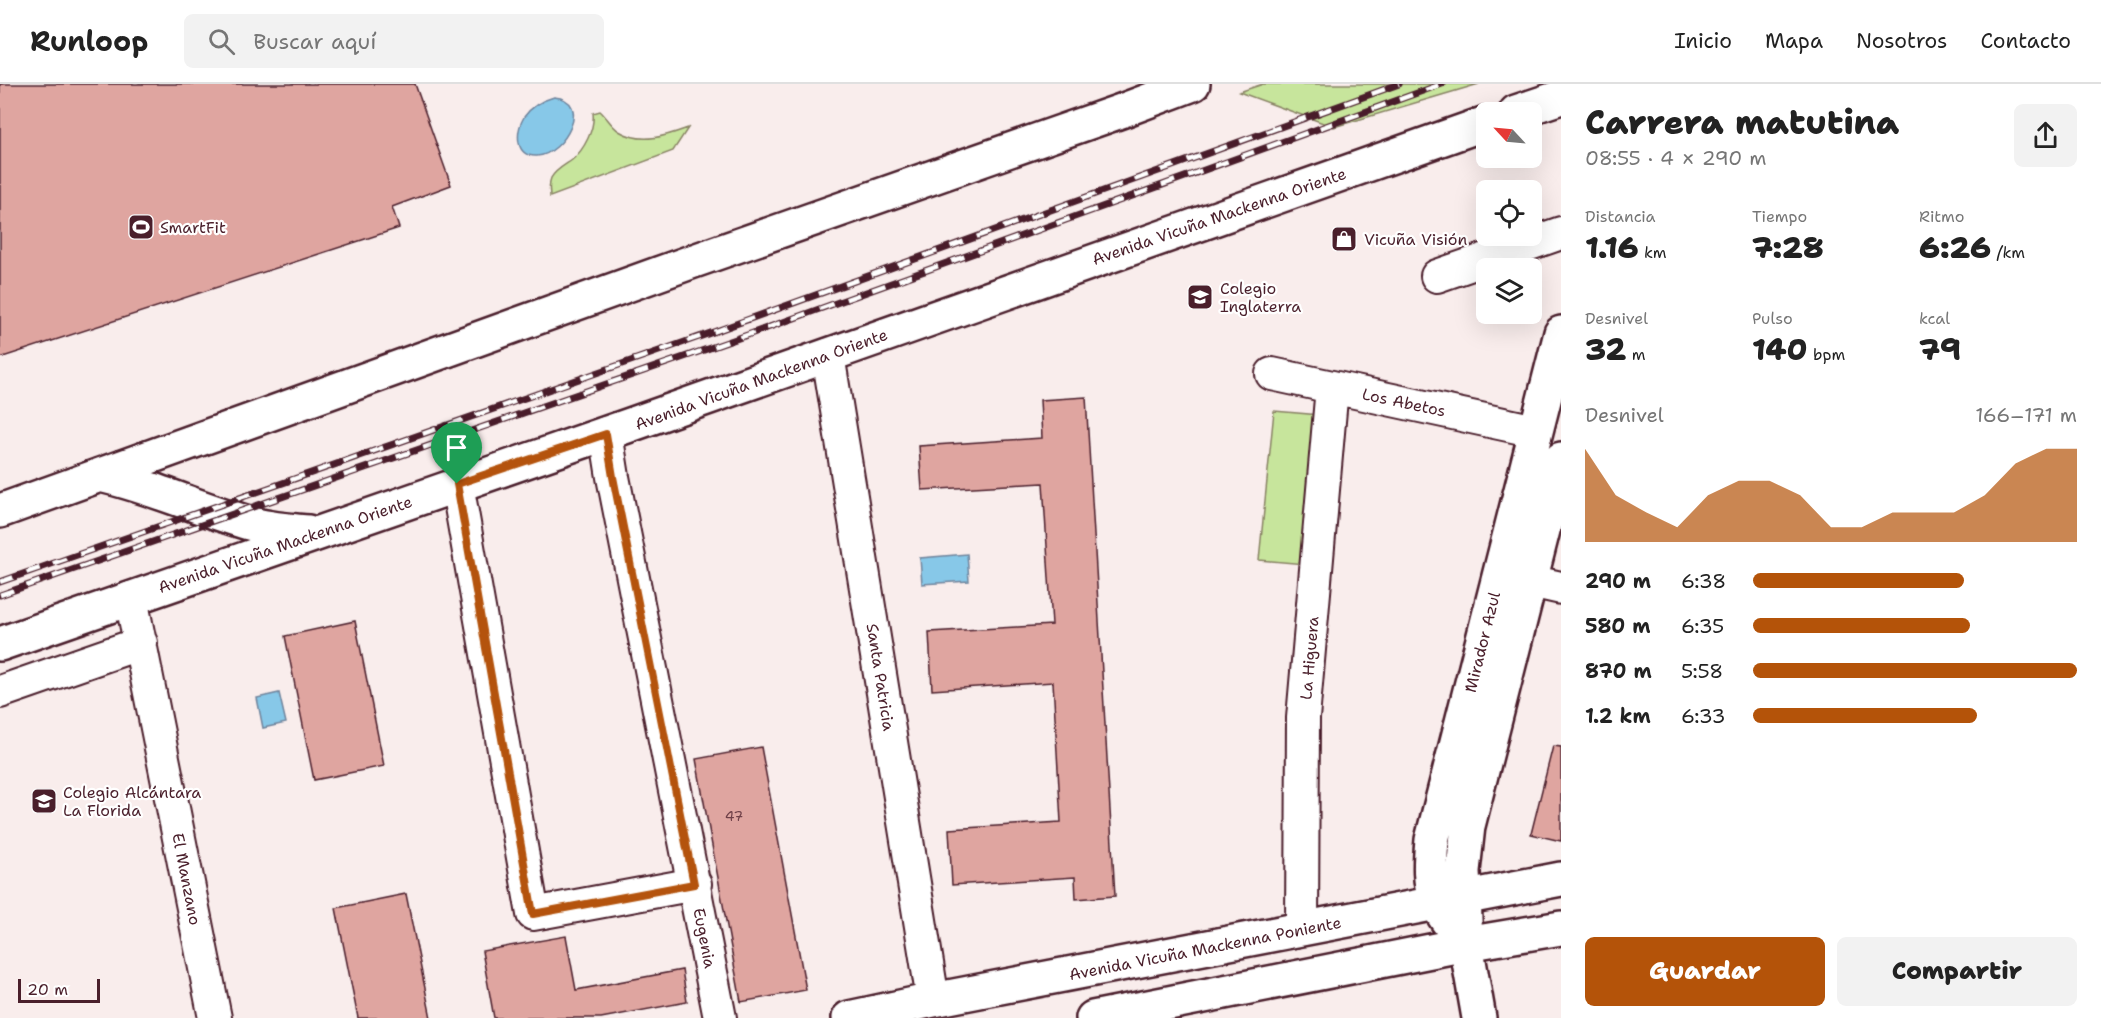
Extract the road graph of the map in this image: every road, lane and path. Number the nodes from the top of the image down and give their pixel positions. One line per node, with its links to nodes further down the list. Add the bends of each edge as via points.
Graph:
1 (1193, 84): 14 (main road)
2 (1561, 97): 3 (main road)
3 (1542, 103)
4 (1476, 127): 8 (main road, Avenida Vicuña Mackenna Oriente)
5 (1561, 232): 6 (street)
6 (1437, 276)
7 (1561, 333): 11 (main road, Mirador Azul)
8 (828, 355): 12 (main road, Avenida Vicuña Mackenna Oriente); 29 (street, Santa Patricia)
9 (1272, 374): 10 (street, Los Abetos)
10 (1332, 387): 11 (street, Los Abetos); 27 (street, La Higuera, via 1303,718)
11 (1536, 431): 25 (main road, Mirador Azul, via 1435,824 1430,868)
12 (606, 434): 15 (main road, Avenida Vicuña Mackenna Oriente); 24 (street, Eugenia)
13 (1561, 459): 18 (main road, Mirador Azul)
14 (100, 476): 16 (main road); 17 (main road, via 147,487 250,524)
15 (457, 484): 17 (main road, Avenida Vicuña Mackenna Oriente); 24 (street, via 533,914)
16 (0, 511)
17 (319, 532): 19 (main road, Avenida Vicuña Mackenna Oriente)
18 (1546, 584): 25 (main road, Mirador Azul, via 1468,826 1463,872)
19 (131, 598): 20 (street, El Manzano); 21 (main road, Avenida Vicuña Mackenna Oriente)
20 (141, 643): 22 (street); 30 (street, El Manzano)
21 (0, 644)
22 (0, 692)
23 (1561, 879): 25 (main road, Avenida Vicuña Mackenna Poniente)
24 (694, 884): 31 (street, Eugenia)
25 (1450, 901): 27 (main road, Avenida Vicuña Mackenna Poniente); 28 (main road, Mirador Azul, via 1447,922)
26 (1561, 928): 28 (main road)
27 (1302, 929): 29 (main road, Avenida Vicuña Mackenna Poniente)
28 (1466, 944): 33 (main road); 34 (main road)
29 (933, 1000): 32 (main road, Avenida Vicuña Mackenna Poniente)
30 (215, 1018)
31 (720, 1018)
32 (849, 1018)
33 (1093, 1018)
34 (1479, 1018)

